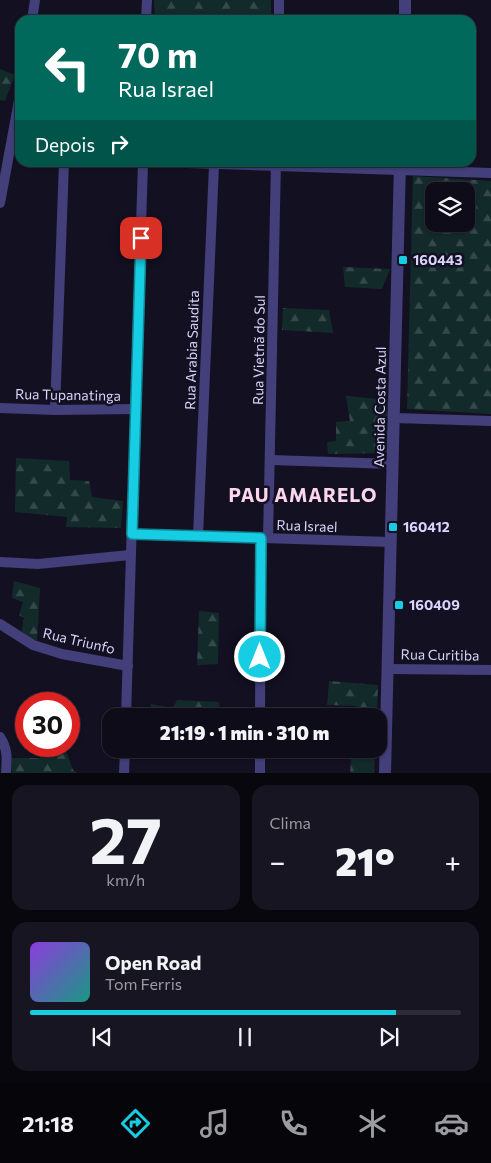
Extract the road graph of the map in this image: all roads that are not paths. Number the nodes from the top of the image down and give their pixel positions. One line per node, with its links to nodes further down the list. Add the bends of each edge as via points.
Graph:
1 (35, 0): 5 (street)
2 (147, 0): 6 (street)
3 (279, 0): 7 (street)
4 (405, 0): 8 (street)
5 (33, 15)
6 (146, 15)
7 (279, 15)
8 (405, 15)
9 (15, 125): 10 (street)
10 (9, 161): 11 (street); 19 (street)
11 (15, 161)
12 (64, 167): 22 (street)
13 (143, 167): 21 (street)
14 (214, 167): 28 (street, Rua Arabia Saudita)
15 (276, 167): 25 (street, Rua Vietnã do Sul)
16 (400, 167): 23 (street, Avenida Costa Azul)
17 (413, 167): 18 (street)
18 (491, 173)
19 (0, 204)
20 (0, 408): 22 (street, Rua Tupanatinga)
21 (136, 409): 22 (street, Rua Tupanatinga); 27 (street)
22 (55, 410)
23 (395, 418): 24 (street); 26 (street, Avenida Costa Azul)
24 (491, 421)
25 (270, 460): 26 (street); 29 (street, Rua Vietnã do Sul)
26 (393, 464): 30 (street, Avenida Costa Azul)
27 (132, 534): 28 (street, Rua Israel); 31 (street)
28 (198, 536): 29 (street, Rua Israel)
29 (264, 538): 30 (street, Rua Israel); 38 (street, Rua Vietnã do Sul)
30 (391, 542): 34 (street, Avenida Costa Azul)
31 (130, 555): 32 (street, via 38,564); 36 (street)
32 (0, 562)
33 (0, 624): 36 (street, Rua Triunfo, via 33,645)
34 (388, 669): 35 (street, Rua Curitiba); 45 (street, Avenida Costa Azul)
35 (491, 670)
36 (128, 671): 37 (street)
37 (126, 708)
38 (260, 708)
39 (0, 737): 42 (street, via 8,756)
40 (125, 758): 43 (street)
41 (260, 758): 44 (street)
42 (6, 773)
43 (124, 773)
44 (260, 773)
45 (385, 773)

